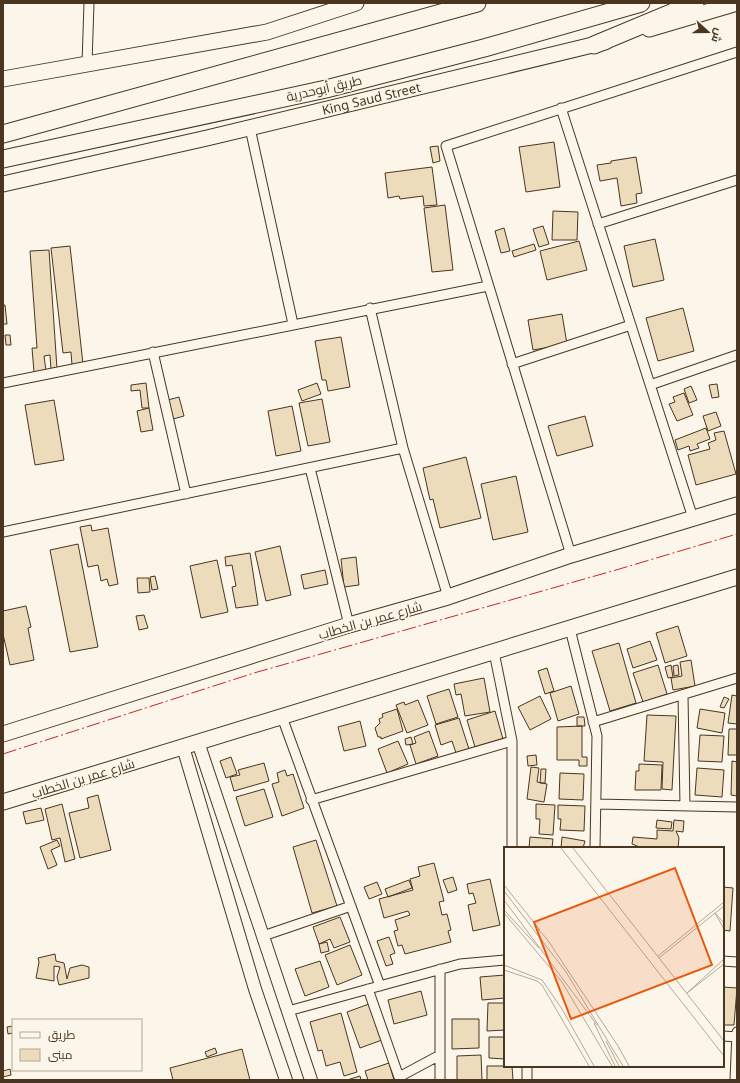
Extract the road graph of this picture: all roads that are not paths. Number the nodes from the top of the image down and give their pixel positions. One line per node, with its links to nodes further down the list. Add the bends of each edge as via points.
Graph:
1 (89, 3): 11 (street)
2 (356, 3): 11 (main road, via 267,32)
3 (466, 3): 8 (highway)
4 (477, 3): 8 (highway)
5 (641, 3): 16 (highway, طريق أبوحدرية, via 326,89)
6 (695, 3): 9 (highway)
7 (737, 3): 9 (main road, King Saud Street)
8 (447, 10): 15 (highway)
9 (594, 45): 14 (main road, King Saud Street)
10 (737, 52): 13 (street)
11 (87, 64): 12 (main road)
12 (3, 79)
13 (561, 108): 19 (street); 20 (street, via 446,146)
14 (250, 128): 18 (main road, King Saud Street); 22 (street)
15 (3, 134)
16 (3, 159)
17 (737, 180): 19 (street)
18 (3, 184)
19 (598, 224): 23 (street)
20 (488, 286): 21 (street); 26 (street)
21 (370, 308): 22 (street); 29 (street)
22 (293, 324): 24 (street)
23 (631, 325): 26 (street); 28 (street)
24 (153, 352): 27 (street); 31 (street)
25 (737, 355): 28 (street)
26 (512, 364): 35 (street)
27 (3, 383)
28 (650, 385): 33 (street)
29 (403, 448): 30 (street); 37 (street)
30 (310, 468): 31 (street); 38 (street)
31 (186, 494): 34 (street)
32 (737, 505): 33 (main road, شارع عمر بن الخطاب)
33 (693, 518): 35 (main road, شارع عمر بن الخطاب)
34 (3, 532)
35 (570, 555): 37 (main road, شارع عمر بن الخطاب)
36 (737, 577): 39 (main road, شارع عمر بن الخطاب)
37 (448, 597): 38 (main road, شارع عمر بن الخطاب)
38 (349, 625): 45 (main road, شارع عمر بن الخطاب)
39 (570, 629): 40 (main road, شارع عمر بن الخطاب); 44 (street)
40 (494, 652): 43 (main road, شارع عمر بن الخطاب); 46 (street)
41 (737, 678): 42 (street)
42 (683, 695): 44 (street); 52 (street)
43 (282, 717): 47 (main road, شارع عمر بن الخطاب); 49 (street)
44 (594, 722): 51 (street, via 597,736)
45 (3, 734)
46 (512, 741): 49 (street); 54 (street)
47 (198, 742): 48 (main road, شارع عمر بن الخطاب); 57 (street)
48 (183, 747): 50 (main road, شارع عمر بن الخطاب); 71 (street, via 255,989)
49 (311, 800): 56 (street)
50 (3, 802)
51 (596, 804): 52 (street); 55 (street)
52 (685, 806): 53 (street)
53 (737, 807)
54 (512, 847)
55 (595, 847)
56 (351, 906): 57 (street); 62 (street)
57 (263, 936): 64 (street)
58 (504, 960): 61 (street, via 460,964)
59 (724, 962): 60 (street)
60 (737, 962)
61 (440, 969): 62 (street); 68 (street)
62 (380, 986): 63 (street)
63 (368, 989): 64 (street); 70 (street)
64 (288, 1011): 72 (street)
65 (737, 1032): 67 (street)
66 (724, 1036): 67 (street)
67 (736, 1037): 75 (street)
68 (440, 1055): 70 (street); 73 (street)
69 (527, 1067): 74 (street)
70 (399, 1079)
71 (286, 1080)
72 (311, 1080)
73 (440, 1080)
74 (527, 1080)
75 (735, 1080)

